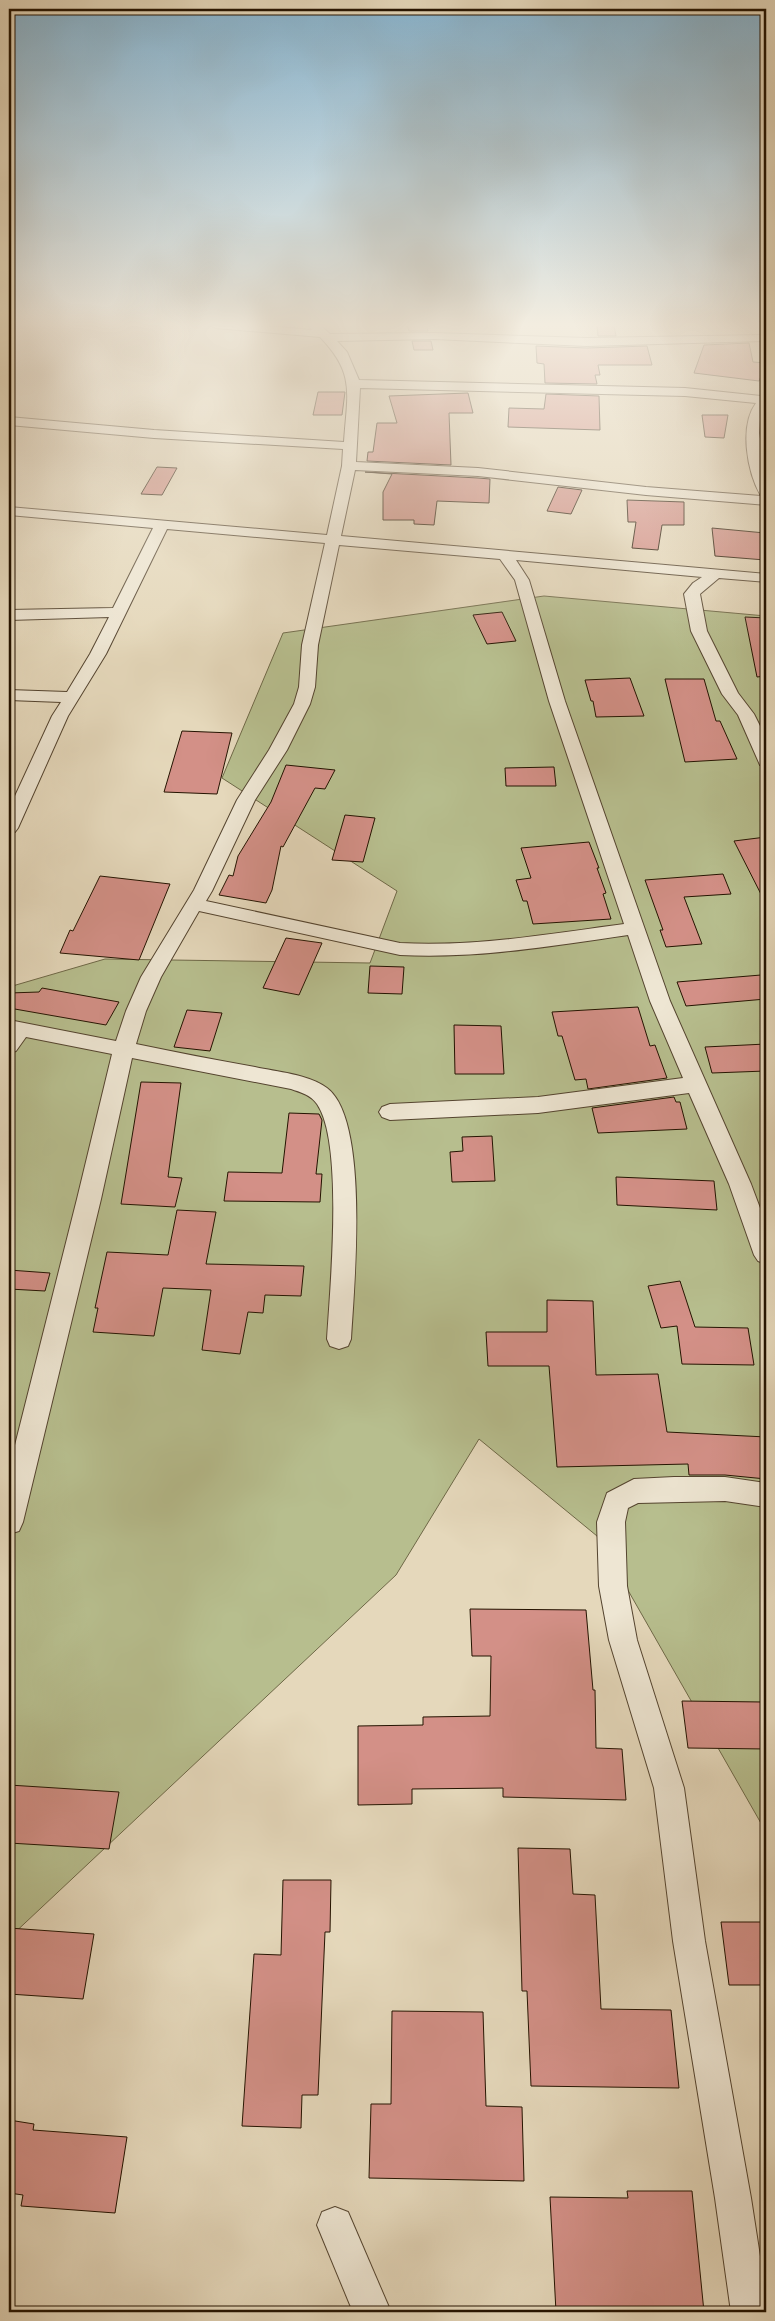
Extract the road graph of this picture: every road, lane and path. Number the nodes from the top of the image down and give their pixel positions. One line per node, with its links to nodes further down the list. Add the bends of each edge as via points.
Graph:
1 (147, 433): 4 (street)
2 (352, 433): 4 (street)
3 (751, 433): 6 (street)
4 (351, 446): 5 (street)
5 (350, 466): 7 (street, via 478,472); 10 (street)
6 (766, 494)
7 (766, 501)
8 (9, 511): 9 (street)
9 (162, 525): 10 (street); 16 (street)
10 (334, 540): 11 (street); 24 (street, via 310,645 307,687 302,704 246,800)
11 (505, 555): 12 (street); 15 (street)
12 (550, 559): 13 (street); 15 (street)
13 (716, 574): 14 (street); 20 (street, via 692,594 699,631 730,694 746,714)
14 (766, 578)
15 (522, 580): 25 (street, via 557,701)
16 (118, 612): 17 (street); 19 (street)
17 (9, 615)
18 (9, 695): 19 (street)
19 (72, 697): 22 (street, via 60,716)
20 (766, 761)
21 (9, 784): 22 (street)
22 (30, 784): 23 (street)
23 (9, 828)
24 (194, 904): 25 (street, via 400,949 427,952); 27 (street, via 151,977)
25 (636, 928): 28 (street, via 660,1001)
26 (13, 1034): 27 (street)
27 (123, 1051): 31 (street, via 291,1082 317,1090 327,1100 335,1115 341,1143 344,1223); 33 (street)
28 (696, 1084): 29 (street, via 538,1105); 30 (street, via 740,1184)
29 (390, 1112)
30 (766, 1256)
31 (339, 1339)
32 (766, 1495): 36 (street, via 725,1489 634,1491 617,1501 611,1522 614,1586 623,1640 669,1788 689,1941)
33 (9, 1522)
34 (335, 2225): 35 (street)
35 (372, 2312)
36 (750, 2312)

